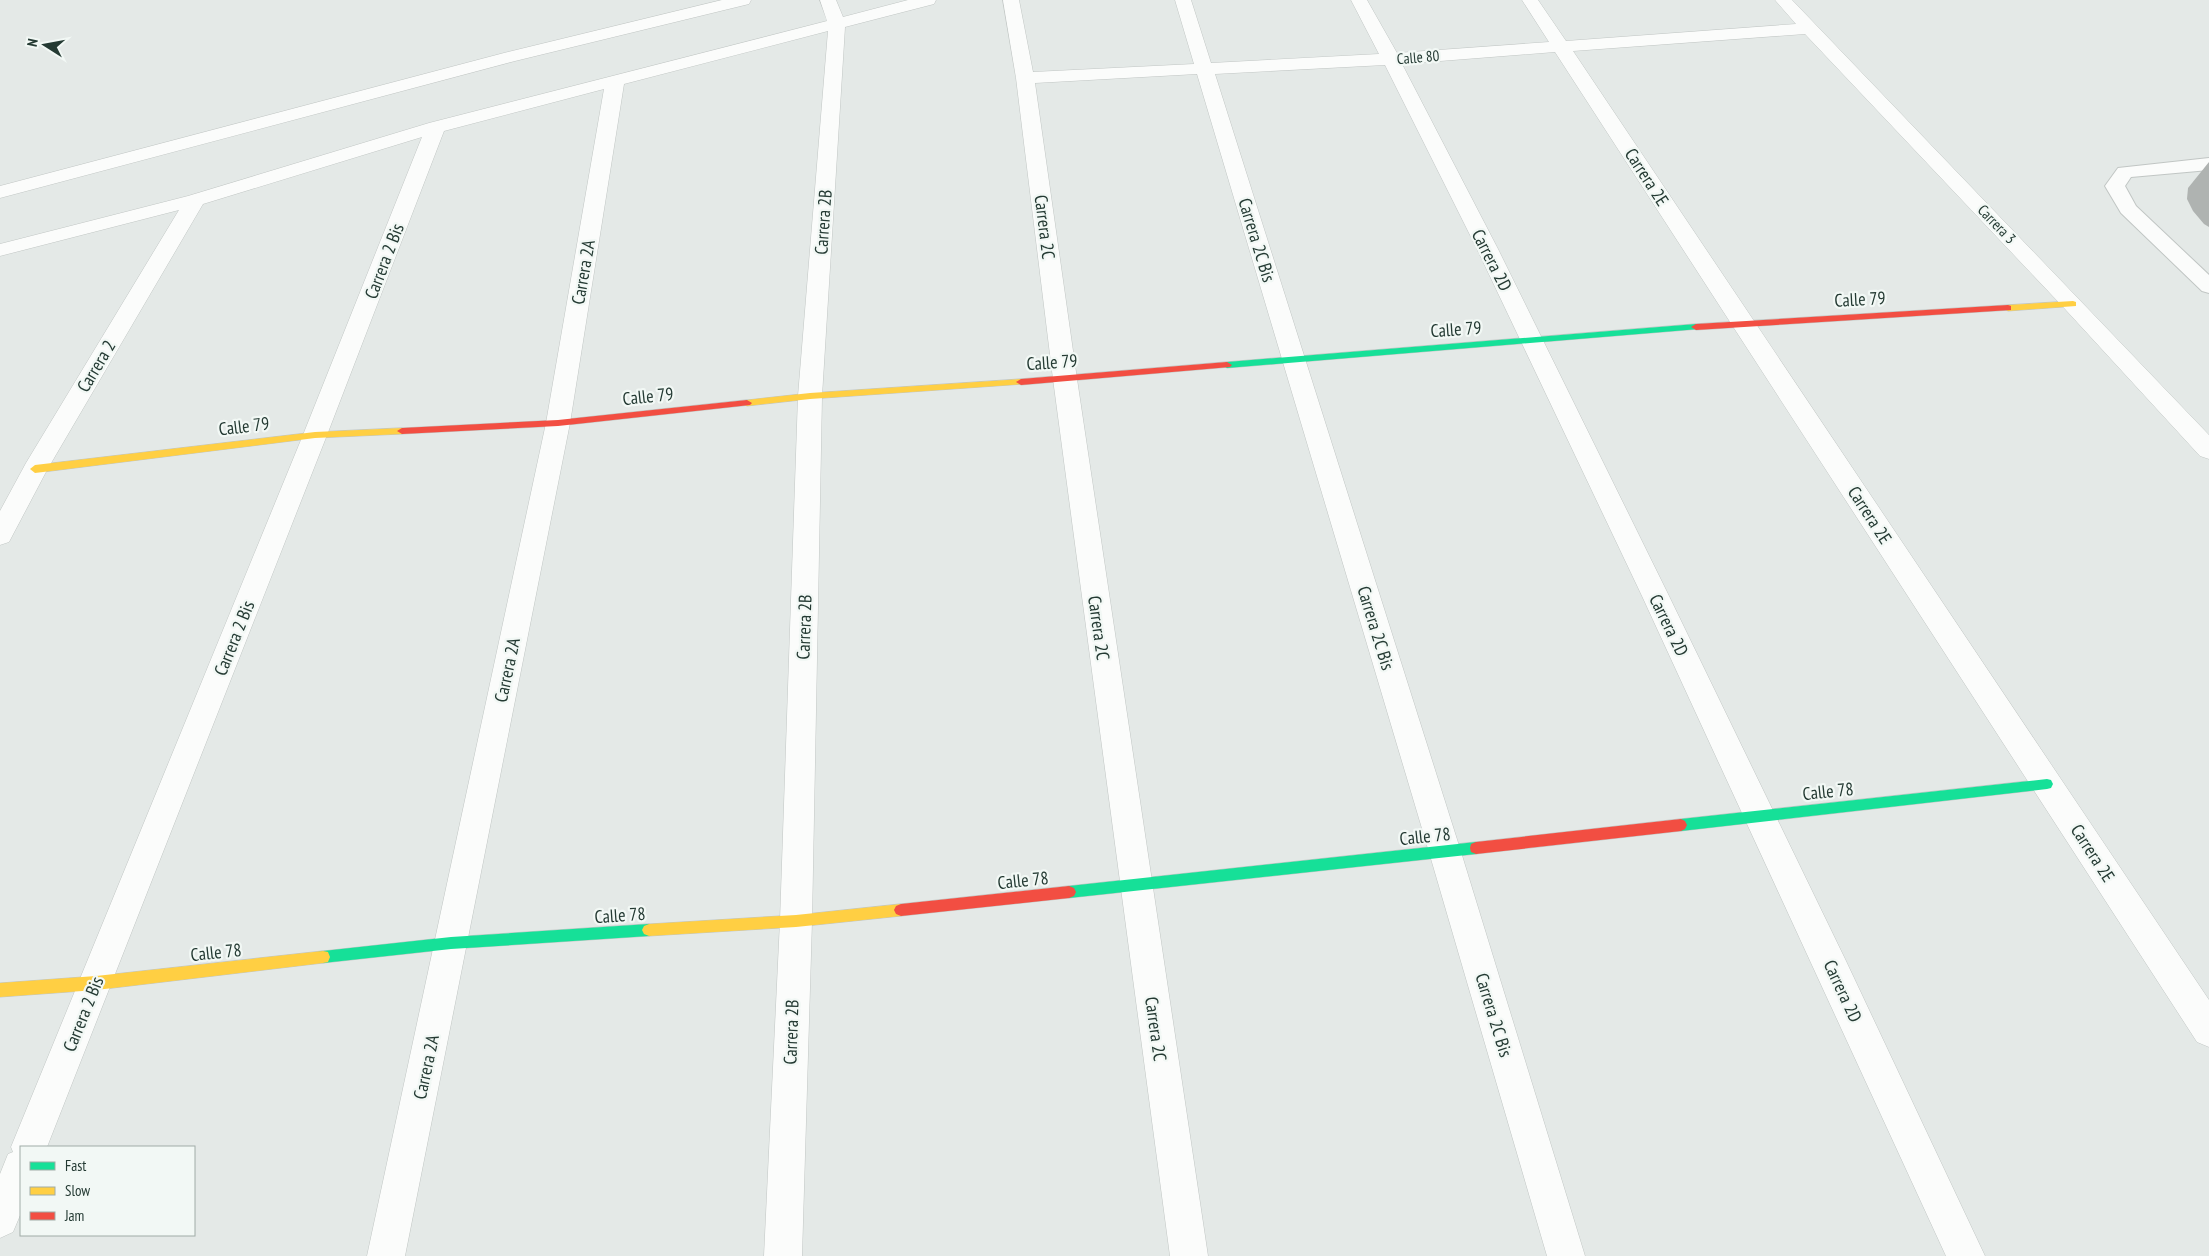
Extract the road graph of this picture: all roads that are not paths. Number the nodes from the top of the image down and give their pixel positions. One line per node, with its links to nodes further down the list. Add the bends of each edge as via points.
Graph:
1 (743, 0): 17 (street, via 510,57)
2 (928, 0): 8 (street)
3 (1011, 0): 13 (street, Carrera 2C)
4 (1183, 0): 12 (street, Carrera 2C Bis)
5 (1359, 0): 11 (street, Carrera 2D)
6 (1530, 0): 10 (street, Carrera 2E)
7 (1783, 0): 9 (street, Carrera 3)
8 (832, 12): 14 (street); 26 (street, Carrera 2B)
9 (1810, 28): 10 (street, Calle 80); 21 (street, Carrera 3)
10 (1560, 45): 11 (street, Calle 80); 22 (street, Carrera 2E)
11 (1391, 59): 12 (street, Calle 80); 23 (street, Carrera 2D)
12 (1204, 69): 13 (street, Calle 80); 24 (street, Carrera 2C Bis)
13 (1025, 78): 25 (street, Carrera 2C)
14 (615, 82): 15 (street); 27 (street, Carrera 2A)
15 (436, 127): 18 (street); 28 (street, Carrera 2 Bis)
16 (2209, 164): 20 (lane, via 2126,172 2116,186 2128,209)
17 (0, 192)
18 (196, 200): 19 (street); 30 (street, Carrera 2)
19 (0, 250)
20 (2209, 286)
21 (2073, 304): 22 (street, Calle 79); 29 (street, Carrera 3)
22 (1743, 323): 23 (street, Calle 79); 32 (street, Carrera 2E)
23 (1533, 341): 24 (street, Calle 79); 33 (street, Carrera 2D)
24 (1294, 359): 25 (street, Calle 79); 34 (street, Carrera 2C Bis)
25 (1064, 379): 26 (street, Calle 79); 35 (street, Carrera 2C)
26 (810, 396): 27 (street, Calle 79); 36 (street, Carrera 2B)
27 (558, 423): 28 (street, Calle 79); 37 (street, Carrera 2A)
28 (316, 434): 30 (street, Calle 79); 38 (street, Carrera 2 Bis)
29 (2209, 450)
30 (35, 469): 31 (street, Carrera 2)
31 (0, 535)
32 (2047, 784): 33 (street, Calle 78); 40 (street, Carrera 2E)
33 (1761, 815): 34 (street, Calle 78); 48 (street, Carrera 2D)
34 (1445, 852): 35 (street, Calle 78); 47 (street, Carrera 2C Bis)
35 (1135, 885): 36 (street, Calle 78); 46 (street, Carrera 2C)
36 (796, 921): 37 (street, Calle 78); 45 (street, Carrera 2B)
37 (451, 943): 38 (street, Calle 78); 44 (street, Carrera 2A)
38 (96, 983): 39 (street, Calle 78); 41 (street, Carrera 2 Bis)
39 (0, 990)
40 (2209, 1030)
41 (29, 1146)
42 (20, 1169): 43 (street)
43 (0, 1219)
44 (386, 1256)
45 (783, 1256)
46 (1189, 1256)
47 (1566, 1256)
48 (1966, 1256)

